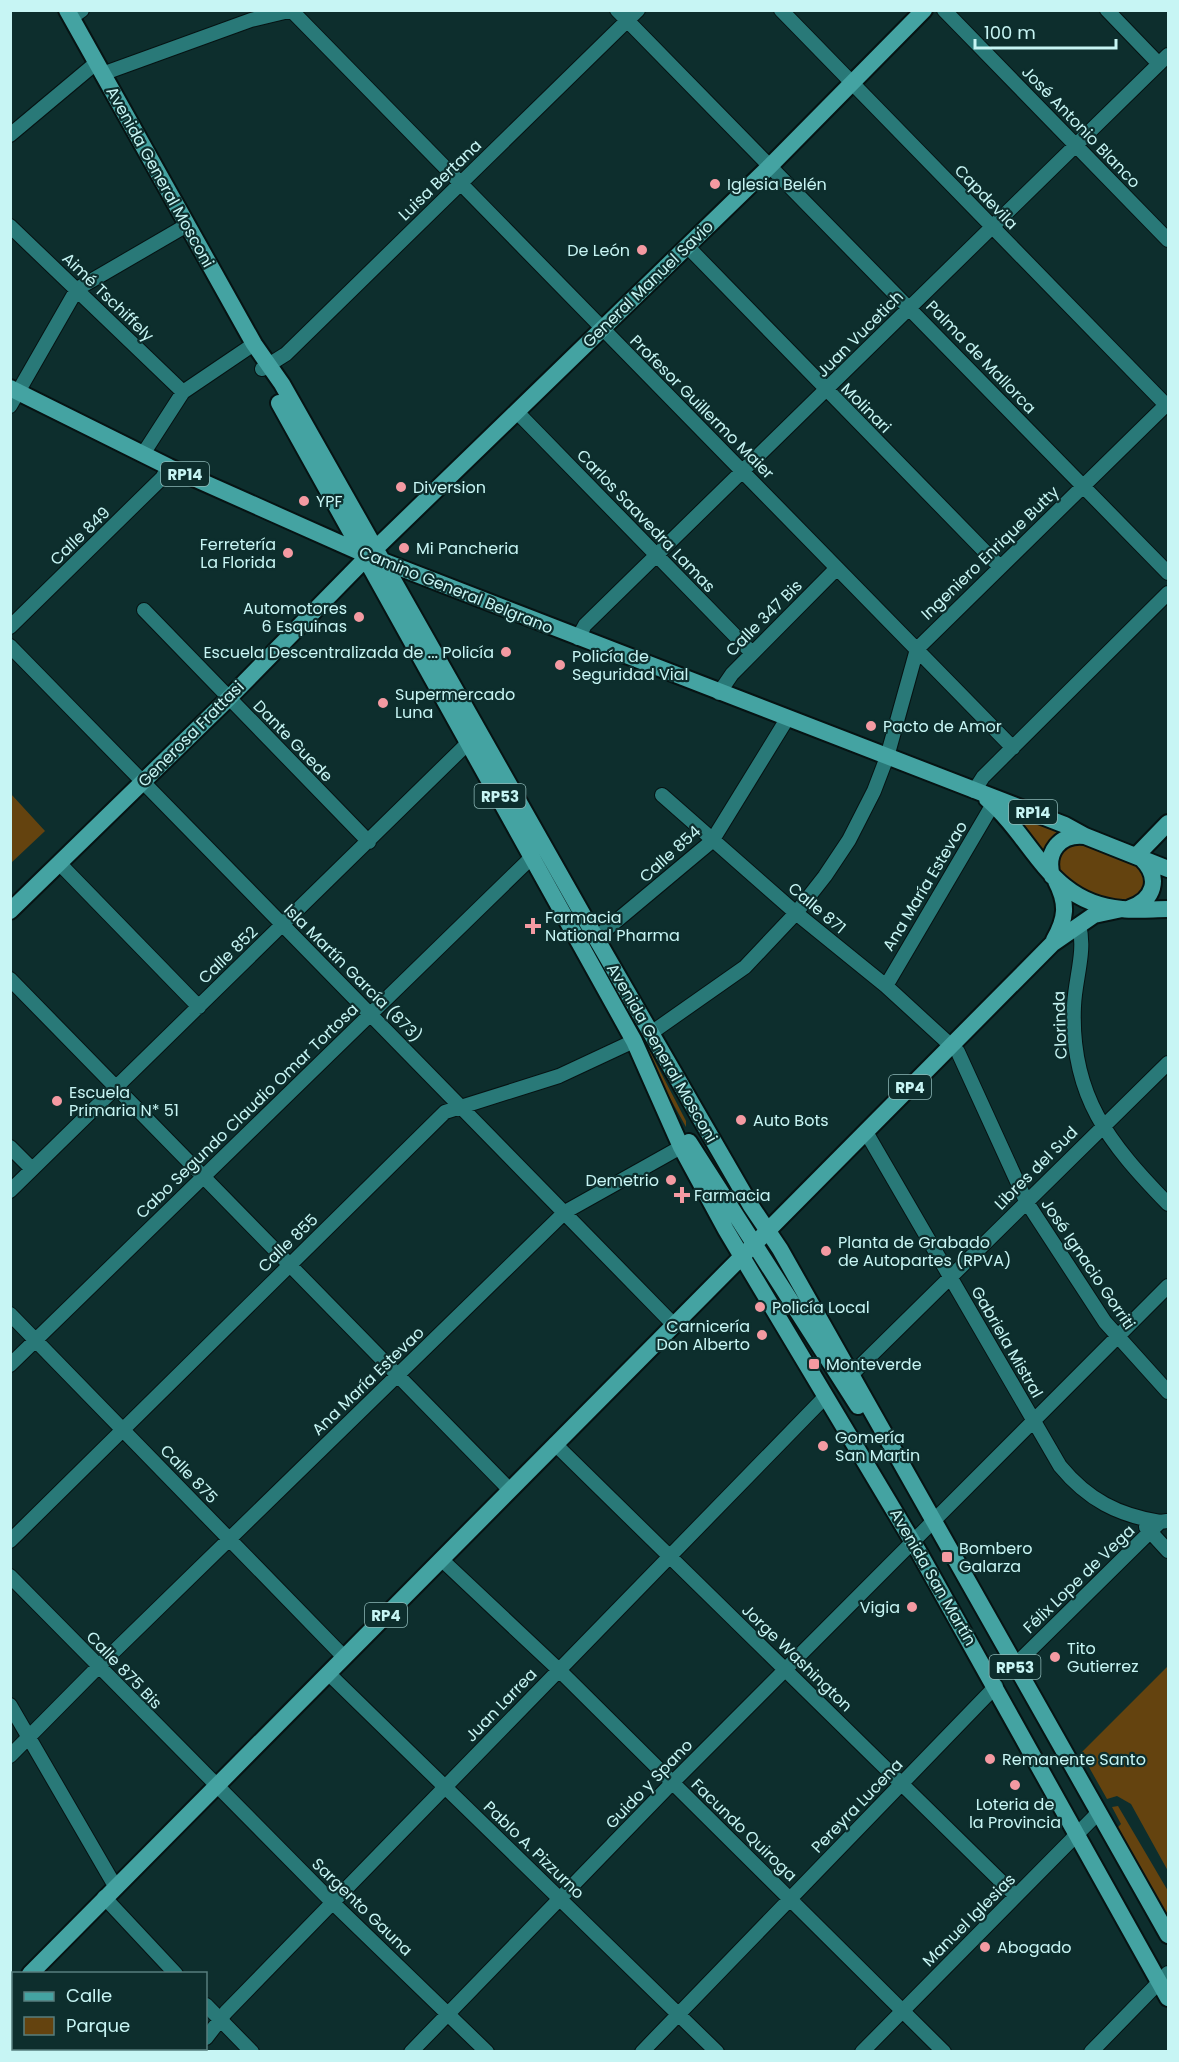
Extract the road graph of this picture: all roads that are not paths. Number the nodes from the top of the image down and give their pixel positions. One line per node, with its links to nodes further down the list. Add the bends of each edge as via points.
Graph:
1 (617, 10): 9 (street, Palma de Mallorca)
2 (638, 10): 9 (street, Luisa Bertana)
3 (781, 10): 12 (street, Capdevila)
4 (924, 10): 12 (main road, General Manuel Savio)
5 (944, 10): 14 (street, José Antonio Blanco)
6 (1107, 10): 10 (street)
7 (293, 11): 11 (street, via 251,20); 16 (street, Profesor Guillermo Maier)
8 (73, 13): 11 (main road, Avenida General Mosconi)
9 (627, 21): 15 (street, Palma de Mallorca); 16 (street, Luisa Bertana)
10 (1164, 60): 14 (street, Juan Vucetich)
11 (99, 69): 13 (street); 17 (main road, Avenida General Mosconi)
12 (851, 82): 15 (main road, General Manuel Savio); 19 (street, Capdevila)
13 (10, 135)
14 (1076, 146): 19 (street, Juan Vucetich); 20 (street, José Antonio Blanco)
15 (770, 166): 21 (main road, General Manuel Savio); 23 (street, Palma de Mallorca)
16 (461, 183): 24 (street, Profesor Guillermo Maier); 26 (street, Luisa Bertana, via 286,354)
17 (187, 225): 22 (street); 25 (main road, Avenida General Mosconi)
18 (10, 226): 22 (street, Aimé Tschiffely)
19 (992, 226): 23 (street, Juan Vucetich); 30 (street, Capdevila)
20 (1168, 240)
21 (687, 246): 24 (main road, General Manuel Savio); 27 (street, Molinari)
22 (77, 289): 28 (street, Aimé Tschiffely); 29 (street)
23 (910, 308): 27 (street, Juan Vucetich); 35 (street, Palma de Mallorca)
24 (601, 328): 31 (main road, General Manuel Savio); 34 (street, Profesor Guillermo Maier)
25 (254, 344): 26 (main road, Avenida General Mosconi); 28 (street)
26 (266, 367): 36 (main road, Avenida General Mosconi)
27 (826, 391): 34 (street, Juan Vucetich); 38 (street, Molinari)
28 (183, 392): 32 (street)
29 (13, 395): 32 (main road, Camino General Belgrano / RP14)
30 (1168, 405): 35 (street, Ingeniero Enrique Butty)
31 (517, 412): 36 (main road, General Manuel Savio); 37 (street, Carlos Saavedra Lamas)
32 (143, 454): 33 (main road, Camino General Belgrano / RP14)
33 (169, 467): 36 (main road, Camino General Belgrano / RP14); 43 (street, Calle 849)
34 (743, 472): 37 (street, Juan Vucetich); 39 (street, Profesor Guillermo Maier)
35 (1082, 486): 38 (street, Ingeniero Enrique Butty); 40 (street, Palma de Mallorca)
36 (370, 555): 44 (main road, Camino General Belgrano / RP14); 49 (main road, Generosa Frattasi); 51 (main road, Avenida General Mosconi / RP53); 73 (main road, Avenida General Mosconi / RP53)
37 (657, 556): 44 (street, Juan Vucetich, via 585,625); 47 (street, Carlos Saavedra Lamas)
38 (999, 566): 46 (street, Ingeniero Enrique Butty)
39 (837, 568): 46 (street, Profesor Guillermo Maier); 47 (street, Calle 347 Bis)
40 (1168, 573)
41 (1168, 593): 52 (street)
42 (144, 610): 49 (street, Dante Guede)
43 (10, 627)
44 (578, 638): 48 (main road, Camino General Belgrano / RP14)
45 (10, 646): 54 (street, Isla Martín García (873))
46 (917, 649): 52 (street, Profesor Guillermo Maier); 53 (street, Ingeniero Enrique Butty)
47 (752, 653): 48 (street, Calle 347 Bis)
48 (719, 693): 50 (main road, Camino General Belgrano / RP14)
49 (229, 698): 54 (main road, Generosa Frattasi); 61 (street, Dante Guede)
50 (787, 719): 53 (main road, Camino General Belgrano / RP14); 60 (street, Calle 854)
51 (469, 742): 61 (street, Calle 852); 62 (main road, Avenida General Mosconi / RP53)
52 (1013, 748): 55 (street, via 983,777)
53 (887, 757): 55 (main road, Camino General Belgrano / RP14); 70 (street, Ingeniero Enrique Butty, via 849,840)
54 (143, 782): 64 (main road, Generosa Frattasi); 72 (street, Isla Martín García (873))
55 (976, 792): 57 (main road, Camino General Belgrano / RP14); 59 (main road, Camino General Belgrano / RP14)
56 (662, 795): 60 (street, Calle 871)
57 (993, 804): 66 (main road, Camino General Belgrano / RP14); 76 (street, Ana María Estevao)
58 (1168, 823): 63 (main road)
59 (1085, 836): 63 (main road, Camino General Belgrano); 66 (main road, RP4, via 1067,838 1055,847 1049,857)
60 (712, 841): 70 (street, Calle 871); 73 (street, Calle 854)
61 (369, 842): 72 (street, Calle 852)
62 (533, 856): 78 (street, Cabo Segundo Claudio Omar Tortosa); 80 (main road, Avenida General Mosconi / RP53)
63 (1139, 858): 65 (main road, Camino General Belgrano); 67 (main road, RP4, via 1151,870 1153,889 1146,901)
64 (59, 863): 69 (main road, Generosa Frattasi); 77 (street)
65 (1168, 869)
66 (1054, 879): 67 (main road, Camino General Belgrano, via 1083,897); 74 (main road, RP4, via 1065,916)
67 (1126, 909): 68 (main road, Camino General Belgrano); 71 (main road, RP4, via 1094,915)
68 (1168, 909)
69 (10, 911)
70 (796, 913): 76 (street, Calle 871); 79 (street, Ingeniero Enrique Butty, via 731,980)
71 (1079, 925): 74 (main road, RP4); 85 (street, Clorinda, via 1083,941 1075,986 1075,1043 1078,1069)
72 (282, 926): 77 (street, Calle 852); 78 (street, Isla Martín García (873))
73 (596, 938): 79 (main road, Avenida General Mosconi / RP53)
74 (1052, 944): 81 (main road, RP4)
75 (10, 979): 83 (street)
76 (885, 986): 81 (street, Calle 871)
77 (199, 1007): 83 (street, Calle 852)
78 (370, 1013): 84 (street, Isla Martín García (873)); 90 (street, Cabo Segundo Claudio Omar Tortosa)
79 (651, 1033): 95 (main road, Avenida General Mosconi / RP53)
80 (634, 1041): 84 (street, Calle 855, via 559,1076); 88 (main road, Avenida General Mosconi / RP53); 96 (main road, RP53, via 683,1133)
81 (952, 1045): 86 (main road, RP4); 92 (street, José Ignacio Gorriti, via 962,1057)
82 (1168, 1063): 85 (street, Libres del Sud)
83 (117, 1087): 89 (street, Calle 852); 90 (street)
84 (462, 1106): 94 (street, Isla Martín García (873)); 98 (street, Calle 855, via 445,1112)
85 (1102, 1127): 92 (street, Libres del Sud); 93 (street, Clorinda)
86 (866, 1132): 95 (main road, RP4); 99 (street, Gabriela Mistral)
87 (10, 1147): 89 (street)
88 (681, 1147): 94 (street, Ana María Estevao); 97 (main road, Avenida General Mosconi / RP53)
89 (32, 1170): 91 (street, Calle 852)
90 (203, 1177): 98 (street); 104 (street, Cabo Segundo Claudio Omar Tortosa)
91 (10, 1191)
92 (1026, 1201): 99 (street, Libres del Sud); 103 (street, José Ignacio Gorriti)
93 (1168, 1204)
94 (565, 1212): 102 (street, Isla Martín García (873)); 106 (street, Ana María Estevao)
95 (768, 1230): 96 (main road, RP4); 107 (main road, Avenida San Martín / RP53)
96 (754, 1243): 97 (main road, RP4); 114 (main road, RP53)
97 (741, 1256): 102 (main road, RP4); 109 (main road, Avenida San Martín / RP53)
98 (289, 1266): 106 (street); 111 (street, Calle 855)
99 (951, 1278): 107 (street, Libres del Sud); 110 (street, Gabriela Mistral)
100 (1168, 1286): 103 (street)
101 (10, 1314): 104 (street, Calle 875)
102 (673, 1324): 112 (main road, RP4)
103 (1117, 1338): 108 (street, José Ignacio Gorriti); 110 (street)
104 (36, 1340): 105 (street, Cabo Segundo Claudio Omar Tortosa); 111 (street, Calle 875)
105 (10, 1365)
106 (398, 1375): 113 (street); 117 (street, Ana María Estevao)
107 (852, 1375): 114 (main road, Avenida San Martín / RP53)
108 (1168, 1392)
109 (824, 1398): 119 (main road, Avenida San Martín / RP53); 121 (street, Juan Larrea)
110 (1034, 1422): 115 (street); 116 (street, Gabriela Mistral, via 1074,1484 1112,1510)
111 (122, 1429): 117 (street, Calle 875); 118 (street, Calle 855)
112 (555, 1444): 113 (main road, RP4); 121 (street, Jorge Washington)
113 (508, 1488): 122 (main road, RP4)
114 (923, 1503): 115 (main road, Avenida San Martín / RP53)
115 (932, 1521): 119 (street); 125 (main road, Avenida San Martín / RP53)
116 (1160, 1525): 120 (street); 125 (street, Félix Lope de Vega)
117 (230, 1539): 124 (street, Calle 875); 126 (street, Ana María Estevao)
118 (10, 1541)
119 (912, 1541): 128 (street, Guido y Spano); 130 (main road, Avenida San Martín / RP53)
120 (1168, 1551)
121 (669, 1557): 127 (street, Juan Larrea); 128 (street, Jorge Washington)
122 (441, 1559): 124 (main road, RP4); 127 (street, Facundo Quiroga)
123 (10, 1576): 126 (street, Calle 875 Bis)
124 (344, 1657): 129 (main road, RP4)
125 (1014, 1665): 138 (main road, Avenida San Martín / RP53)
126 (98, 1667): 132 (street, Ana María Estevao); 136 (street, Calle 875 Bis)
127 (559, 1670): 135 (street, Facundo Quiroga); 137 (street, Juan Larrea)
128 (786, 1671): 134 (street, Jorge Washington); 135 (street, Guido y Spano)
129 (328, 1672): 136 (main road, RP4); 137 (street, Pablo A. Pizzurno)
130 (996, 1686): 134 (street, Pereyra Lucena); 139 (main road, Avenida San Martín / RP53)
131 (10, 1705): 132 (street)
132 (29, 1738): 133 (street, Ana María Estevao); 140 (street)
133 (10, 1756)
134 (902, 1782): 141 (street, Jorge Washington); 142 (street, Pereyra Lucena)
135 (672, 1783): 142 (street, Facundo Quiroga); 143 (street, Guido y Spano)
136 (215, 1785): 140 (main road, RP4); 144 (street, Sargento Gauna)
137 (446, 1787): 143 (street, Pablo A. Pizzurno); 144 (street, Juan Larrea)
138 (1099, 1812): 139 (street, Manuel Iglesias); 145 (main road, Avenida San Martín / RP53)
139 (1078, 1832): 141 (street, Manuel Iglesias); 148 (main road, Avenida San Martín / RP53)
140 (110, 1891): 146 (main road, RP4); 147 (street)
141 (1016, 1896): 151 (street, Manuel Iglesias)
142 (791, 1899): 151 (street, Facundo Quiroga); 153 (street, Pereyra Lucena)
143 (561, 1900): 152 (street, Guido y Spano); 153 (street, Pablo A. Pizzurno)
144 (333, 1903): 152 (street, Sargento Gauna); 154 (street, Juan Larrea)
145 (1168, 1935)
146 (32, 1972)
147 (174, 1972)
148 (1164, 1978): 149 (main road, Avenida San Martín / RP53); 163 (street)
149 (1168, 1998)
150 (207, 2006): 154 (street)
151 (903, 2010): 161 (street, Manuel Iglesias); 162 (street, Facundo Quiroga)
152 (447, 2013): 157 (street, Guido y Spano); 158 (street, Sargento Gauna)
153 (679, 2013): 159 (street, Pereyra Lucena); 160 (street, Pablo A. Pizzurno)
154 (220, 2020): 155 (street, Juan Larrea); 156 (street)
155 (207, 2037)
156 (252, 2052)
157 (411, 2052)
158 (487, 2052)
159 (642, 2052)
160 (717, 2052)
161 (862, 2052)
162 (944, 2052)
163 (1091, 2052)

